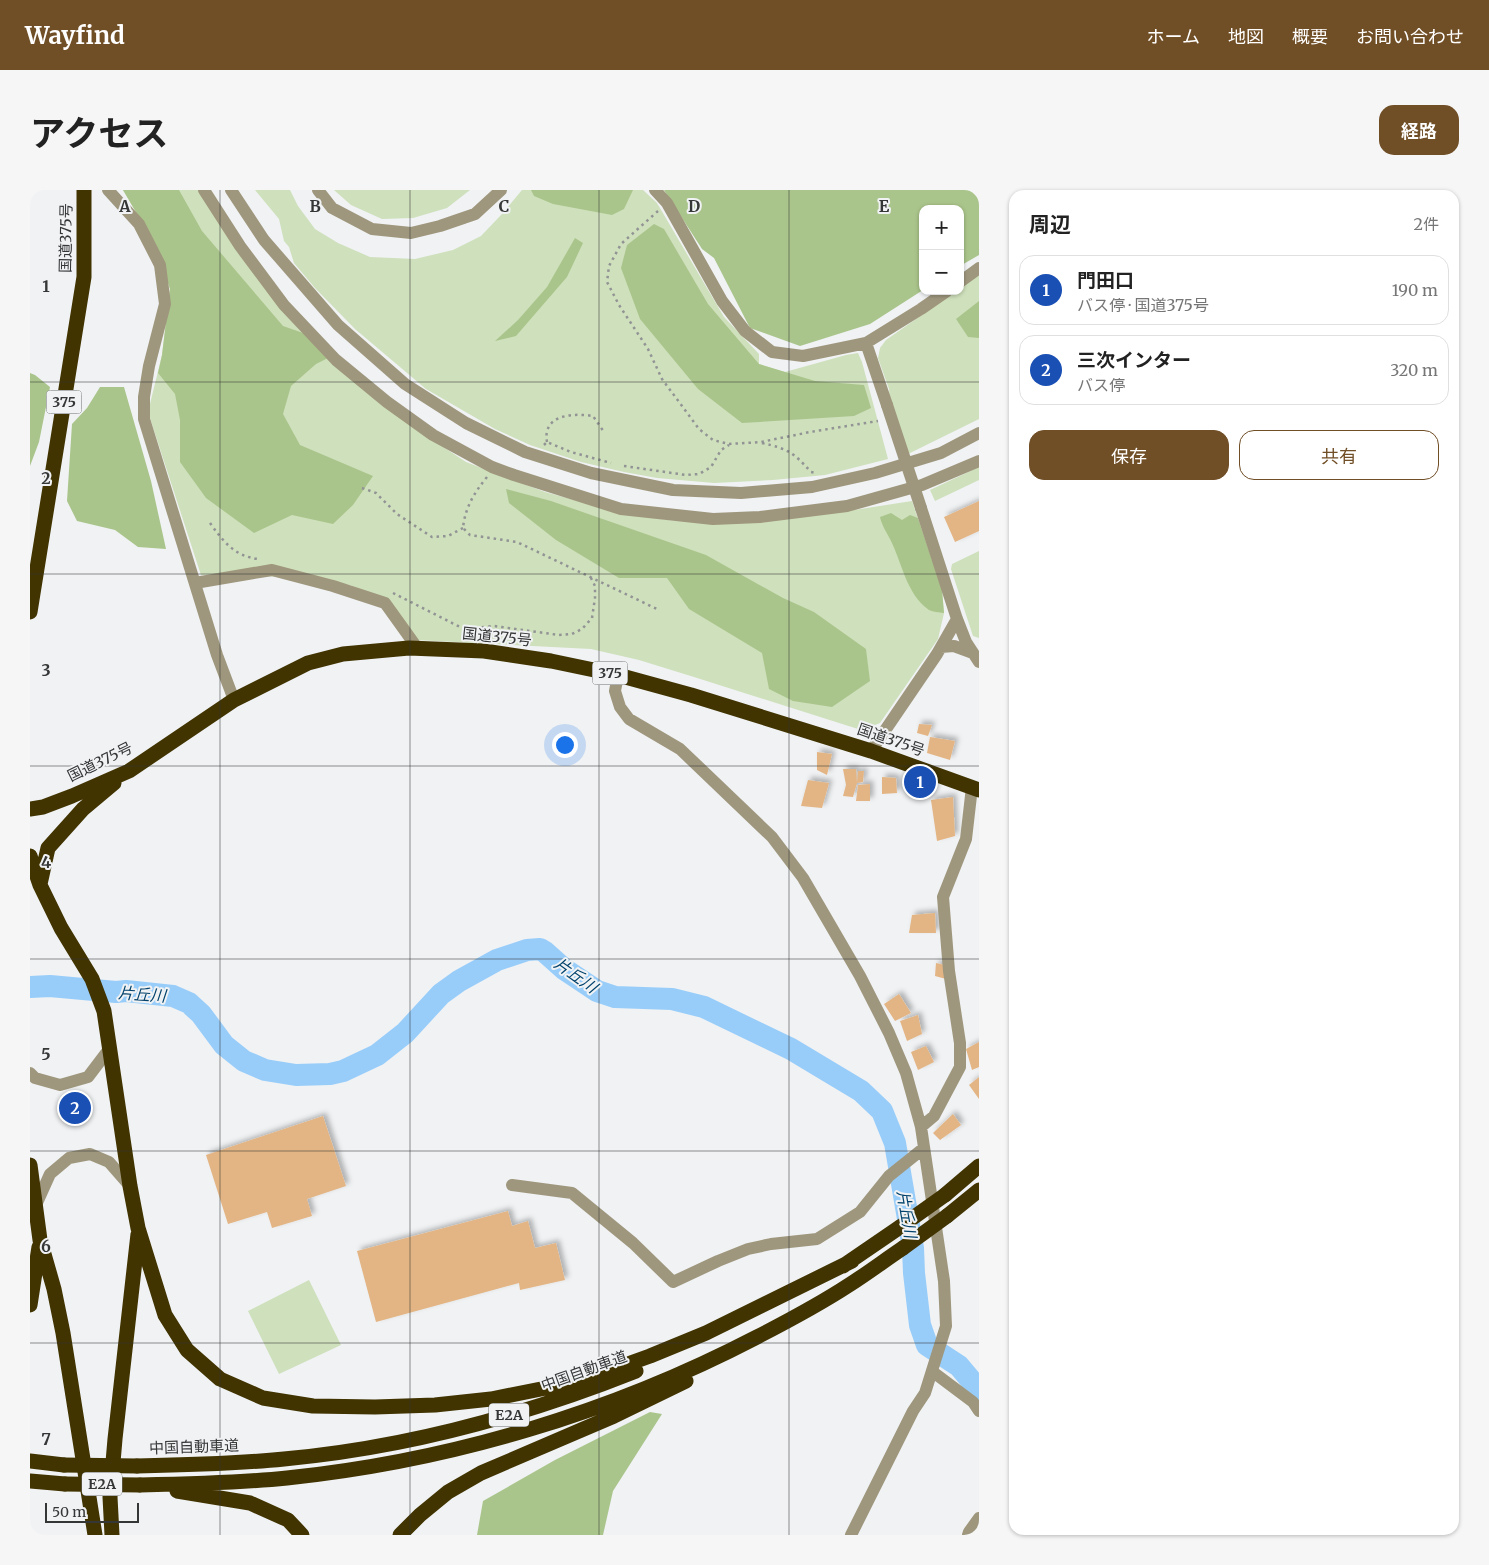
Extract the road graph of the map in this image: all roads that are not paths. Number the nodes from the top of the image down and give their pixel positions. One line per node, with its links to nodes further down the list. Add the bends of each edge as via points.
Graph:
1 (84, 190): 15 (highway, 国道375号 / 375, via 84,277)
2 (108, 190): 14 (street, via 139,224 160,265 165,304 149,366 144,419)
3 (204, 190): 13 (street, via 284,305 336,360 433,435 499,470 621,509 713,519 760,517 847,506 922,485)
4 (232, 190): 12 (street, via 264,240 338,325 360,345 405,384 466,423 534,455 591,473 672,490 740,493 812,487 874,474 941,453)
5 (318, 190): 6 (street, via 332,208 372,229 410,233 475,214)
6 (501, 190)
7 (655, 190): 11 (street, via 667,203 722,301 745,331 772,352 803,356)
8 (979, 268): 9 (street)
9 (964, 279)
10 (941, 295): 11 (street)
11 (866, 343): 16 (street, bridge)
12 (979, 433)
13 (979, 461)
14 (195, 583): 18 (street, via 272,570 333,586 385,603); 21 (street)
15 (30, 612)
16 (957, 620): 17 (street); 19 (street)
17 (941, 648): 19 (street, via 954,646); 22 (street)
18 (418, 649): 20 (highway, 国道375号 / 375, via 484,651); 21 (highway, 国道375号 / 375, via 343,654 308,663)
19 (976, 658)
20 (618, 675): 22 (highway, 国道375号 / 375); 30 (street, via 615,692 629,719 680,749 772,838 802,878 889,1033 906,1073)
21 (234, 700): 23 (highway, 国道375号 / 375)
22 (871, 751): 24 (highway, 国道375号 / 375)
23 (129, 771): 25 (highway, 国道375号 / 375, via 72,796); 27 (highway, via 82,810 48,848)
24 (975, 789): 30 (street, via 966,839 943,897 960,1067 934,1116)
25 (30, 809)
26 (30, 856): 27 (highway)
27 (40, 885): 28 (highway, via 61,928 92,978 104,1011)
28 (110, 1048): 29 (street, via 88,1077 60,1085 35,1078); 35 (highway)
29 (30, 1073)
30 (921, 1127): 31 (street)
31 (924, 1148): 34 (street, via 889,1176 860,1212 817,1239 748,1249 674,1282 633,1243 572,1194); 43 (street, via 945,1299 946,1326)
32 (30, 1165): 37 (highway)
33 (979, 1166): 40 (highway, 中国自動車道 / E2A, bridge, via 945,1195)
34 (512, 1185)
35 (130, 1186): 37 (street, via 109,1162 90,1154 70,1158 50,1174); 38 (highway)
36 (979, 1190): 41 (highway, E2A, bridge)
37 (36, 1205): 39 (highway)
38 (138, 1228): 40 (highway, via 165,1315 188,1350 220,1378 263,1398 313,1406 435,1405 491,1399 551,1387 608,1371 706,1334); 50 (highway, via 110,1497)
39 (40, 1240): 42 (highway); 49 (highway, via 63,1332)
40 (852, 1261): 45 (highway, 中国自動車道 / E2A, bridge, via 777,1305 702,1343 592,1389 495,1420 354,1450 286,1459 137,1466)
41 (849, 1286): 47 (highway, E2A, via 724,1354 605,1404 540,1426 418,1457 356,1468 214,1484); 52 (highway, via 798,1319 670,1390 481,1473 448,1492)
42 (30, 1305)
43 (933, 1372): 44 (street, via 973,1402); 53 (street)
44 (979, 1411)
45 (30, 1461)
46 (30, 1481): 47 (highway, E2A, bridge)
47 (140, 1485): 51 (highway, via 250,1503 288,1520)
48 (979, 1518): 54 (street)
49 (95, 1535)
50 (112, 1535)
51 (302, 1535)
52 (400, 1535)
53 (851, 1535)
54 (968, 1535)

